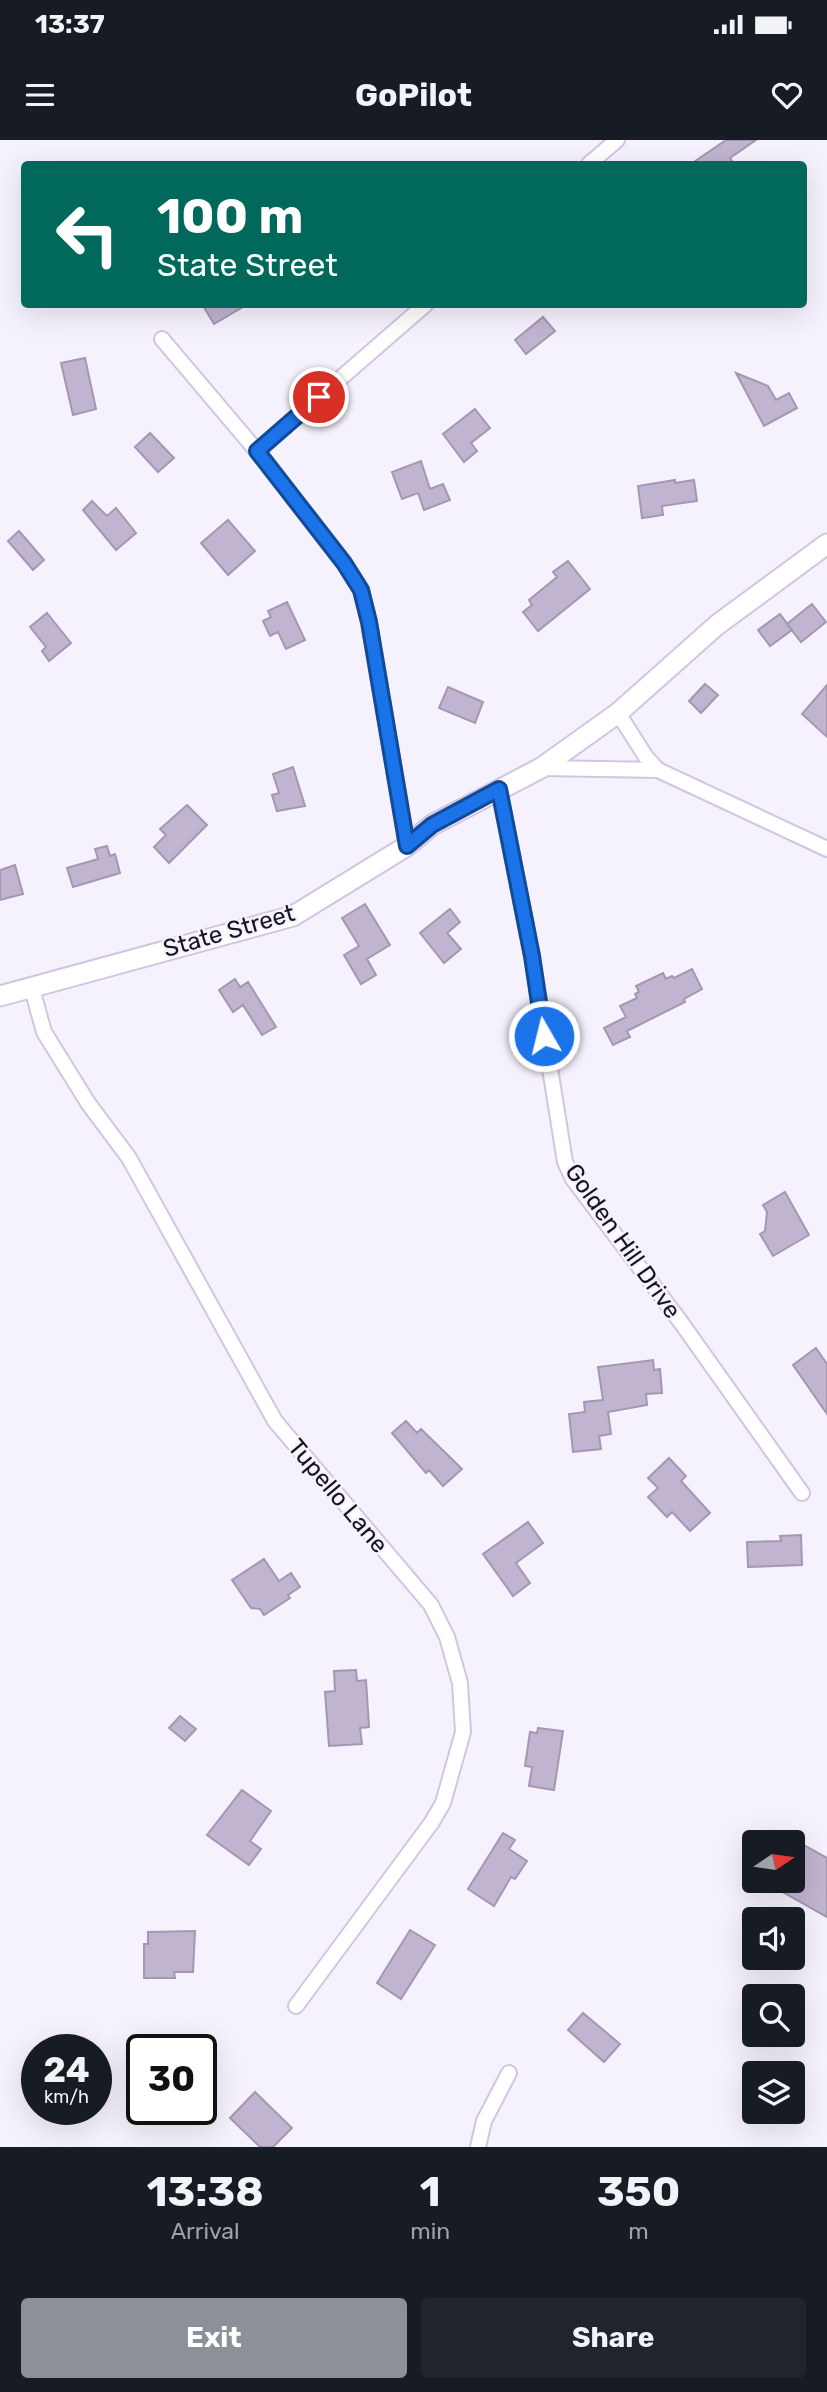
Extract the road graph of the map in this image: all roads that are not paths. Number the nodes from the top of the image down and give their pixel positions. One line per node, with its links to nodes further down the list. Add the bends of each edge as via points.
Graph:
1 (617, 140): 2 (street)
2 (592, 161)
3 (421, 308): 5 (street)
4 (162, 339): 5 (street)
5 (257, 451): 11 (street, via 361,590)
6 (827, 544): 7 (street, State Street, via 717,625)
7 (618, 713): 8 (street, State Street); 9 (street)
8 (541, 768): 9 (street); 10 (street, State Street)
9 (658, 770): 12 (street)
10 (499, 789): 11 (street, State Street, via 432,825); 15 (street, Golden Hill Drive, via 565,1162)
11 (407, 846): 13 (street, State Street, via 293,916)
12 (827, 849)
13 (31, 985): 14 (street, State Street); 16 (street, Tupello Lane, via 44,1032 129,1158 275,1422 431,1605 455,1662 463,1732 443,1803)
14 (0, 996)
15 (802, 1493)
16 (296, 2006)
17 (509, 2073): 18 (street, via 484,2120)
18 (478, 2147)

